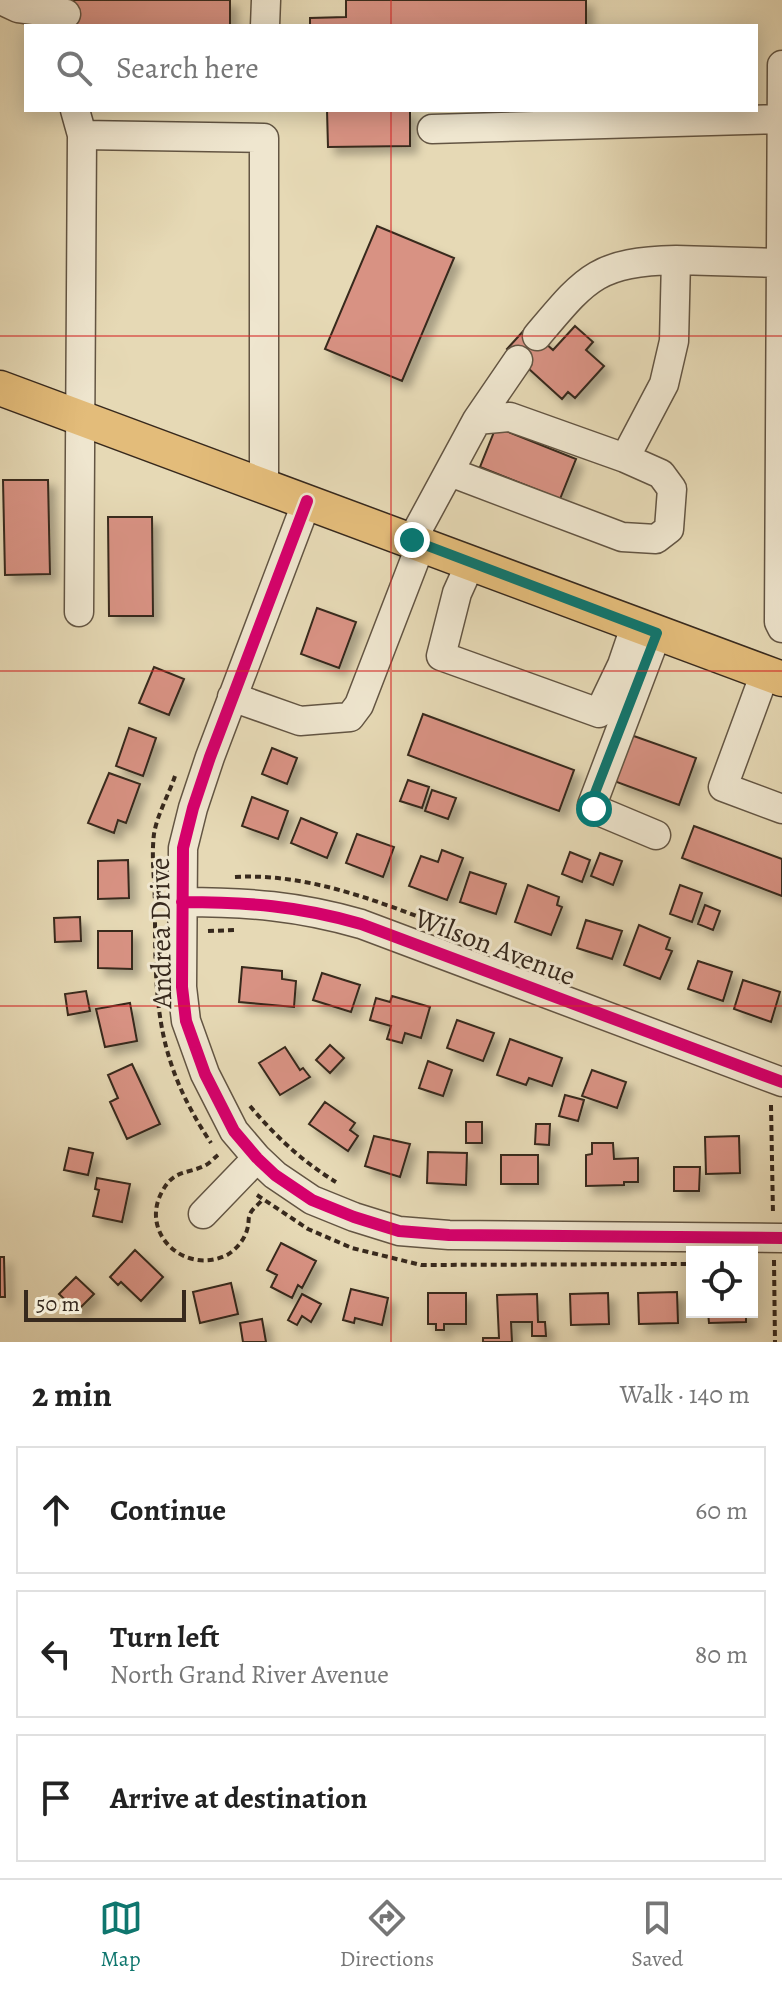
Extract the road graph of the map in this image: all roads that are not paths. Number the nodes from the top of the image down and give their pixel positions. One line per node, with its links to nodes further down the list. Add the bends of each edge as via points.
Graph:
1 (1, 0): 3 (street, via 18,8)
2 (266, 0): 4 (street)
3 (66, 13)
4 (265, 24)
5 (782, 65): 6 (street)
6 (782, 119): 9 (street); 11 (street)
7 (79, 123): 8 (street); 15 (street)
8 (264, 124): 19 (street)
9 (432, 129)
10 (676, 260): 11 (street); 12 (street, via 636,261 603,271 576,289); 17 (street, via 674,341 664,384)
11 (781, 263): 25 (street)
12 (537, 336)
13 (518, 360): 16 (street)
14 (0, 388): 15 (main road)
15 (79, 418): 19 (main road); 23 (street)
16 (477, 420): 17 (street, via 510,417); 18 (street)
17 (625, 458): 18 (street, via 661,474 672,489 669,529 656,539 622,537)
18 (450, 472): 21 (street)
19 (264, 486): 20 (main road)
20 (307, 501): 21 (main road); 27 (street, Andrea Drive)
21 (416, 542): 22 (main road); 27 (street, via 359,705 350,717 300,721)
22 (471, 562): 24 (main road); 24 (street, via 441,656 599,713)
23 (79, 612)
24 (647, 628): 26 (main road); 29 (street, via 592,805)
25 (782, 628)
26 (774, 676): 28 (street, via 723,787)
27 (232, 697): 30 (street, Andrea Drive, via 183,848)
28 (782, 809)
29 (656, 835)
30 (182, 902): 31 (street, Wilson Avenue, via 278,905 361,924); 32 (street, Andrea Drive, via 186,1021)
31 (777, 1094)
32 (248, 1168): 33 (street); 34 (street, Andrea Drive, via 275,1175 312,1200 399,1231)
33 (203, 1214)
34 (782, 1238)

